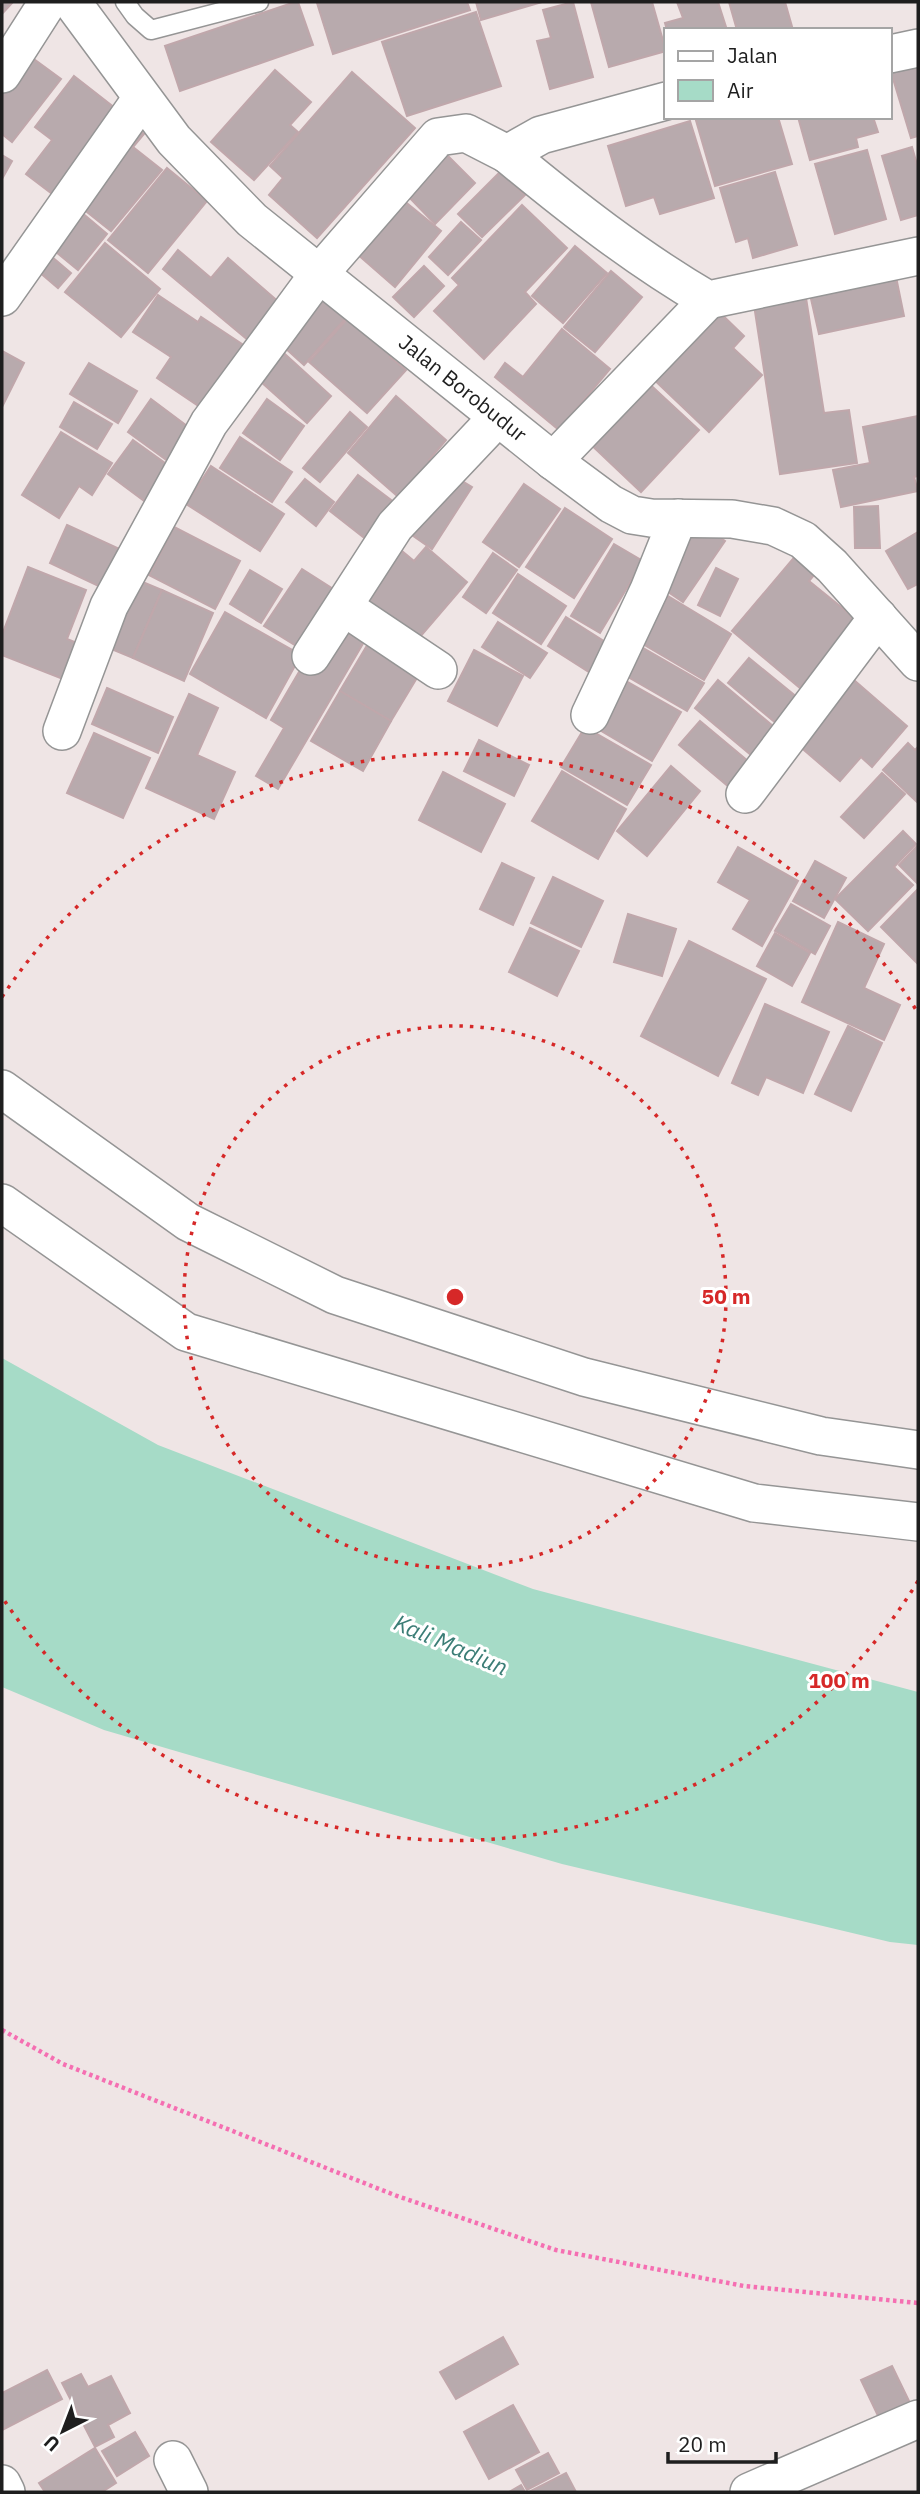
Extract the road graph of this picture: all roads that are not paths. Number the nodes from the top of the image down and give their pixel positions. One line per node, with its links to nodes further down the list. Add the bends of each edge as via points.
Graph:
1 (48, 2): 7 (street)
2 (72, 2): 8 (street, Jalan Borobudur)
3 (125, 2): 4 (lane, via 151,30)
4 (260, 2)
5 (918, 48): 6 (street)
6 (892, 54)
7 (2, 74)
8 (142, 98): 12 (street, Jalan Borobudur, via 174,140 252,220); 13 (street)
9 (664, 102): 10 (street, via 541,135)
10 (508, 154): 12 (street, via 466,132 438,137); 14 (street, via 611,236)
11 (918, 256): 14 (street)
12 (318, 275): 15 (street, Jalan Borobudur); 24 (street, via 209,424 109,606)
13 (2, 297)
14 (708, 300): 16 (street)
15 (498, 416): 16 (street, Jalan Borobudur); 18 (street, via 395,526)
16 (553, 461): 17 (street, Jalan Borobudur, via 632,514)
17 (678, 519): 19 (street, Jalan Borobudur, via 759,523 803,540); 23 (street)
18 (344, 607): 20 (street); 22 (street)
19 (878, 617): 21 (street, Jalan Borobudur); 25 (street)
20 (311, 656)
21 (918, 662)
22 (438, 670)
23 (590, 715)
24 (62, 731)
25 (745, 794)
26 (2, 1089): 28 (street, via 188,1222 335,1295 584,1377 821,1436)
27 (2, 1203): 29 (street, via 186,1332 754,1503)
28 (918, 1450)
29 (918, 1522)
30 (918, 2418): 35 (street)
31 (173, 2460): 34 (street)
32 (2, 2484): 33 (street)
33 (6, 2492)
34 (189, 2492)
35 (749, 2492)

